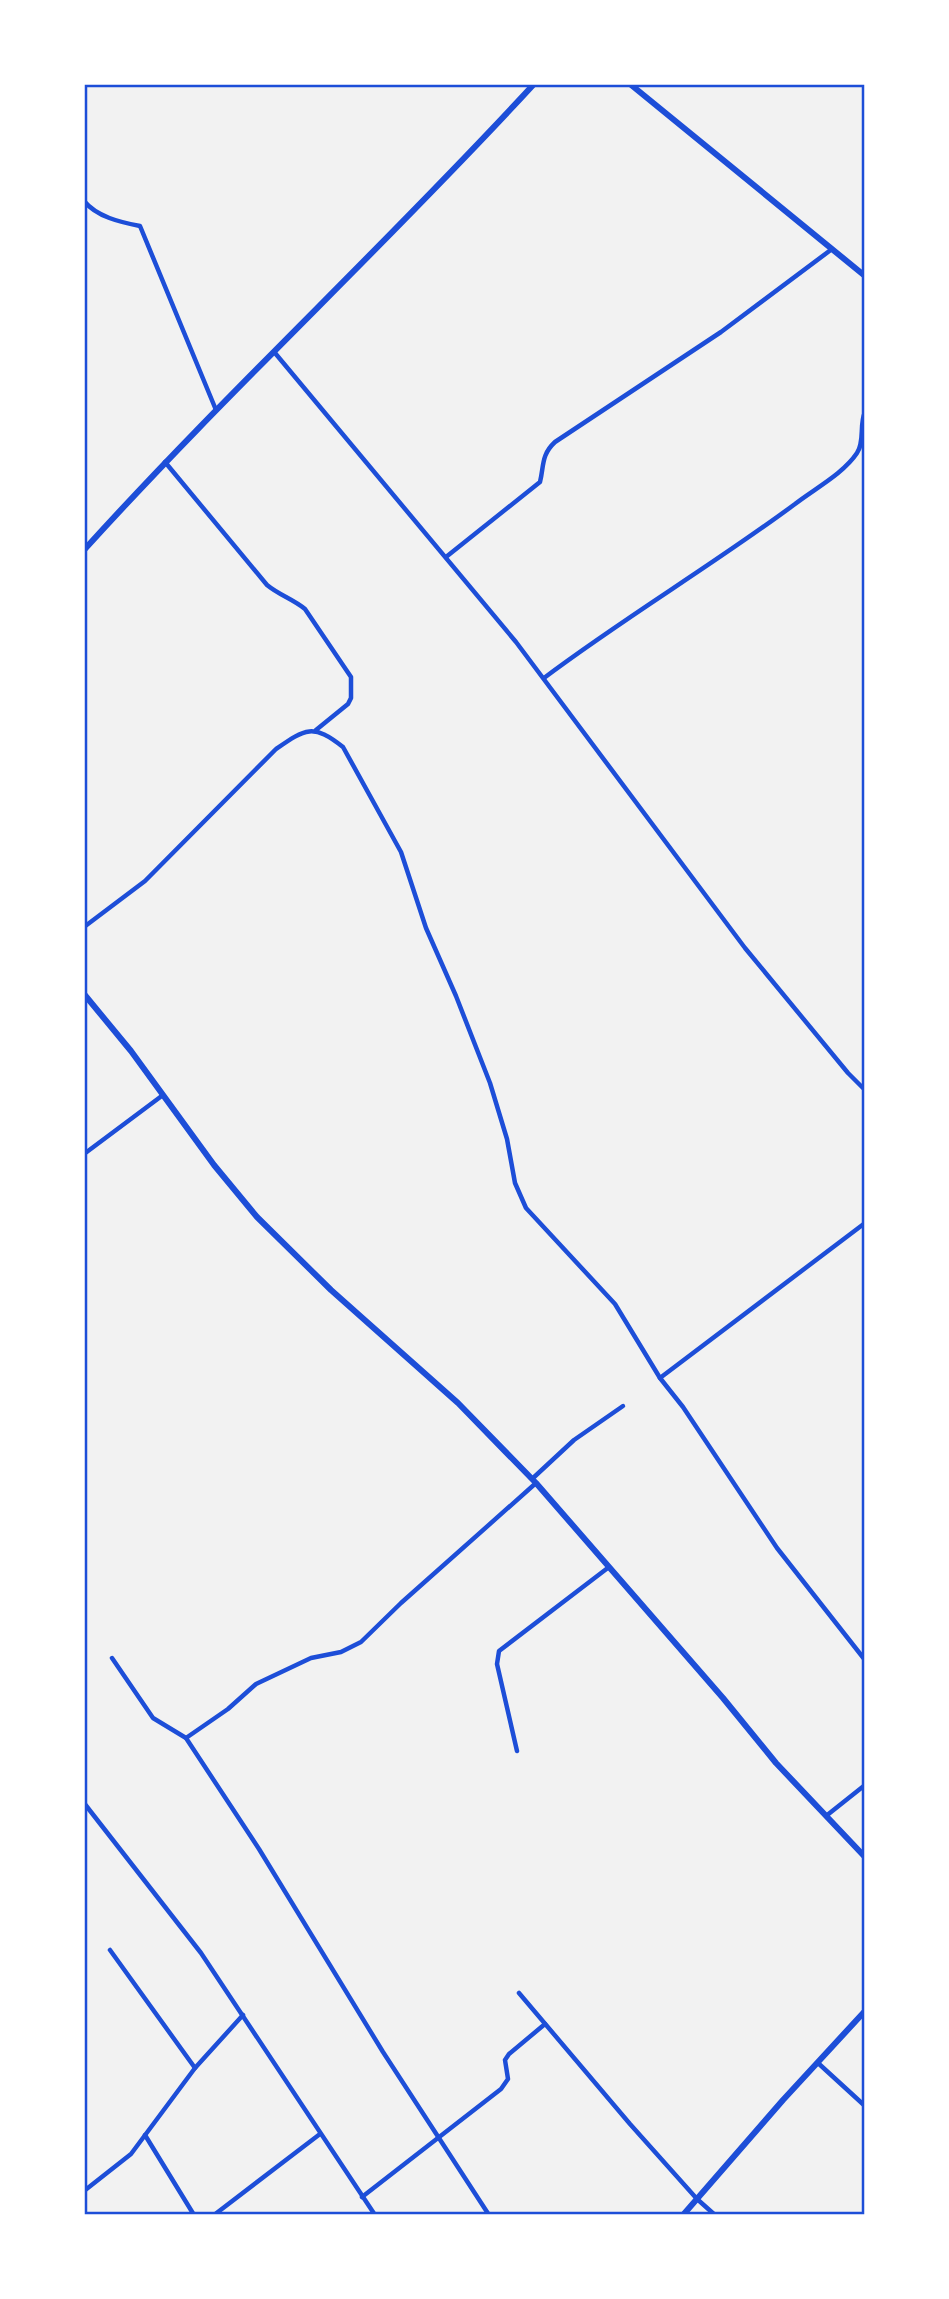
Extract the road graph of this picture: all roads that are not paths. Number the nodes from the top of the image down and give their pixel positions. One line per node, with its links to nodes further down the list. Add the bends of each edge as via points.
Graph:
1 (534, 84): 6 (street)
2 (630, 84): 4 (street)
3 (84, 201): 7 (street, via 90,209 140,226)
4 (833, 249): 5 (street); 11 (street, via 721,332 555,442 542,461 540,482)
5 (865, 276)
6 (275, 353): 7 (street); 11 (street)
7 (216, 410): 9 (street)
8 (865, 412): 12 (street, via 860,446 840,470)
9 (165, 461): 10 (street); 13 (street, via 267,585 305,609 351,677 348,704)
10 (84, 550)
11 (446, 557): 12 (street)
12 (544, 678): 16 (street, via 745,948)
13 (316, 730): 14 (street, via 301,732 276,750 145,881); 20 (street, via 343,747 401,852 426,928 490,1083 515,1183 526,1208 615,1304)
14 (84, 927)
15 (84, 994): 17 (street)
16 (865, 1090)
17 (163, 1095): 18 (street); 22 (street, via 237,1194 281,1242 458,1403)
18 (84, 1154)
19 (865, 1223): 20 (street)
20 (660, 1378): 25 (street, via 777,1548)
21 (623, 1406): 22 (street, via 574,1440)
22 (534, 1481): 23 (street); 26 (street, via 361,1642 341,1653 311,1658 257,1684)
23 (609, 1567): 27 (street, via 499,1651 497,1664); 30 (street)
24 (112, 1658): 26 (street, via 153,1718)
25 (865, 1660)
26 (186, 1738): 42 (street)
27 (517, 1751)
28 (865, 1785): 30 (street)
29 (84, 1803): 35 (street, via 166,1906)
30 (826, 1816): 31 (street)
31 (865, 1857)
32 (110, 1950): 38 (street)
33 (519, 1993): 36 (street)
34 (865, 2011): 37 (street)
35 (243, 2015): 38 (street); 40 (street)
36 (545, 2024): 42 (street, via 505,2060 507,2083); 45 (street)
37 (818, 2063): 39 (street); 45 (street)
38 (195, 2068): 41 (street)
39 (865, 2106)
40 (320, 2134): 44 (street); 47 (street)
41 (145, 2135): 43 (street, via 122,2162); 46 (street)
42 (439, 2139): 44 (street); 49 (street)
43 (84, 2191)
44 (362, 2197): 48 (street)
45 (697, 2199): 50 (street); 51 (street)
46 (194, 2215)
47 (214, 2215)
48 (375, 2215)
49 (489, 2215)
50 (683, 2215)
51 (715, 2215)

